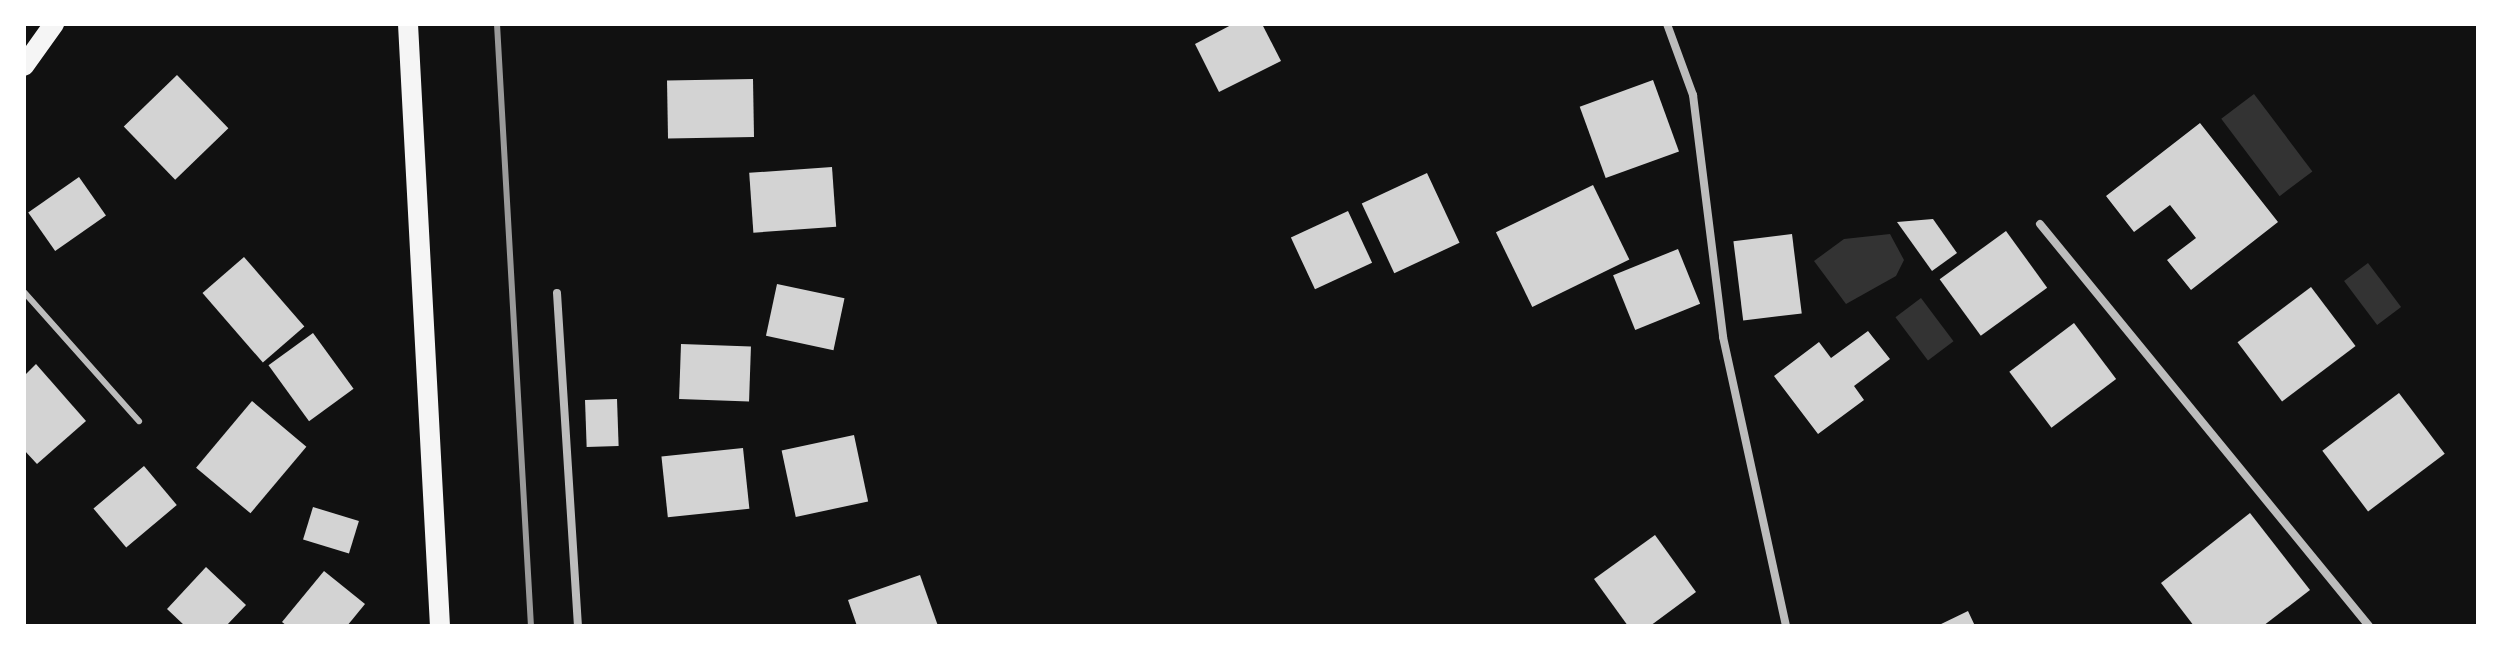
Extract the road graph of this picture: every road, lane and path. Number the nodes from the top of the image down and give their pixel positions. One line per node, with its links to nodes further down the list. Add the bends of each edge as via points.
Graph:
1 (54, 24): 4 (main road)
2 (408, 24): 9 (main road)
3 (1667, 24): 11 (street, via 1693,95 1723,337)
4 (24, 66)
5 (2040, 224): 12 (street)
6 (24, 292): 8 (lane)
7 (557, 293): 10 (street)
8 (139, 421)
9 (440, 626)
10 (578, 626)
11 (1786, 626)
12 (2369, 626)

